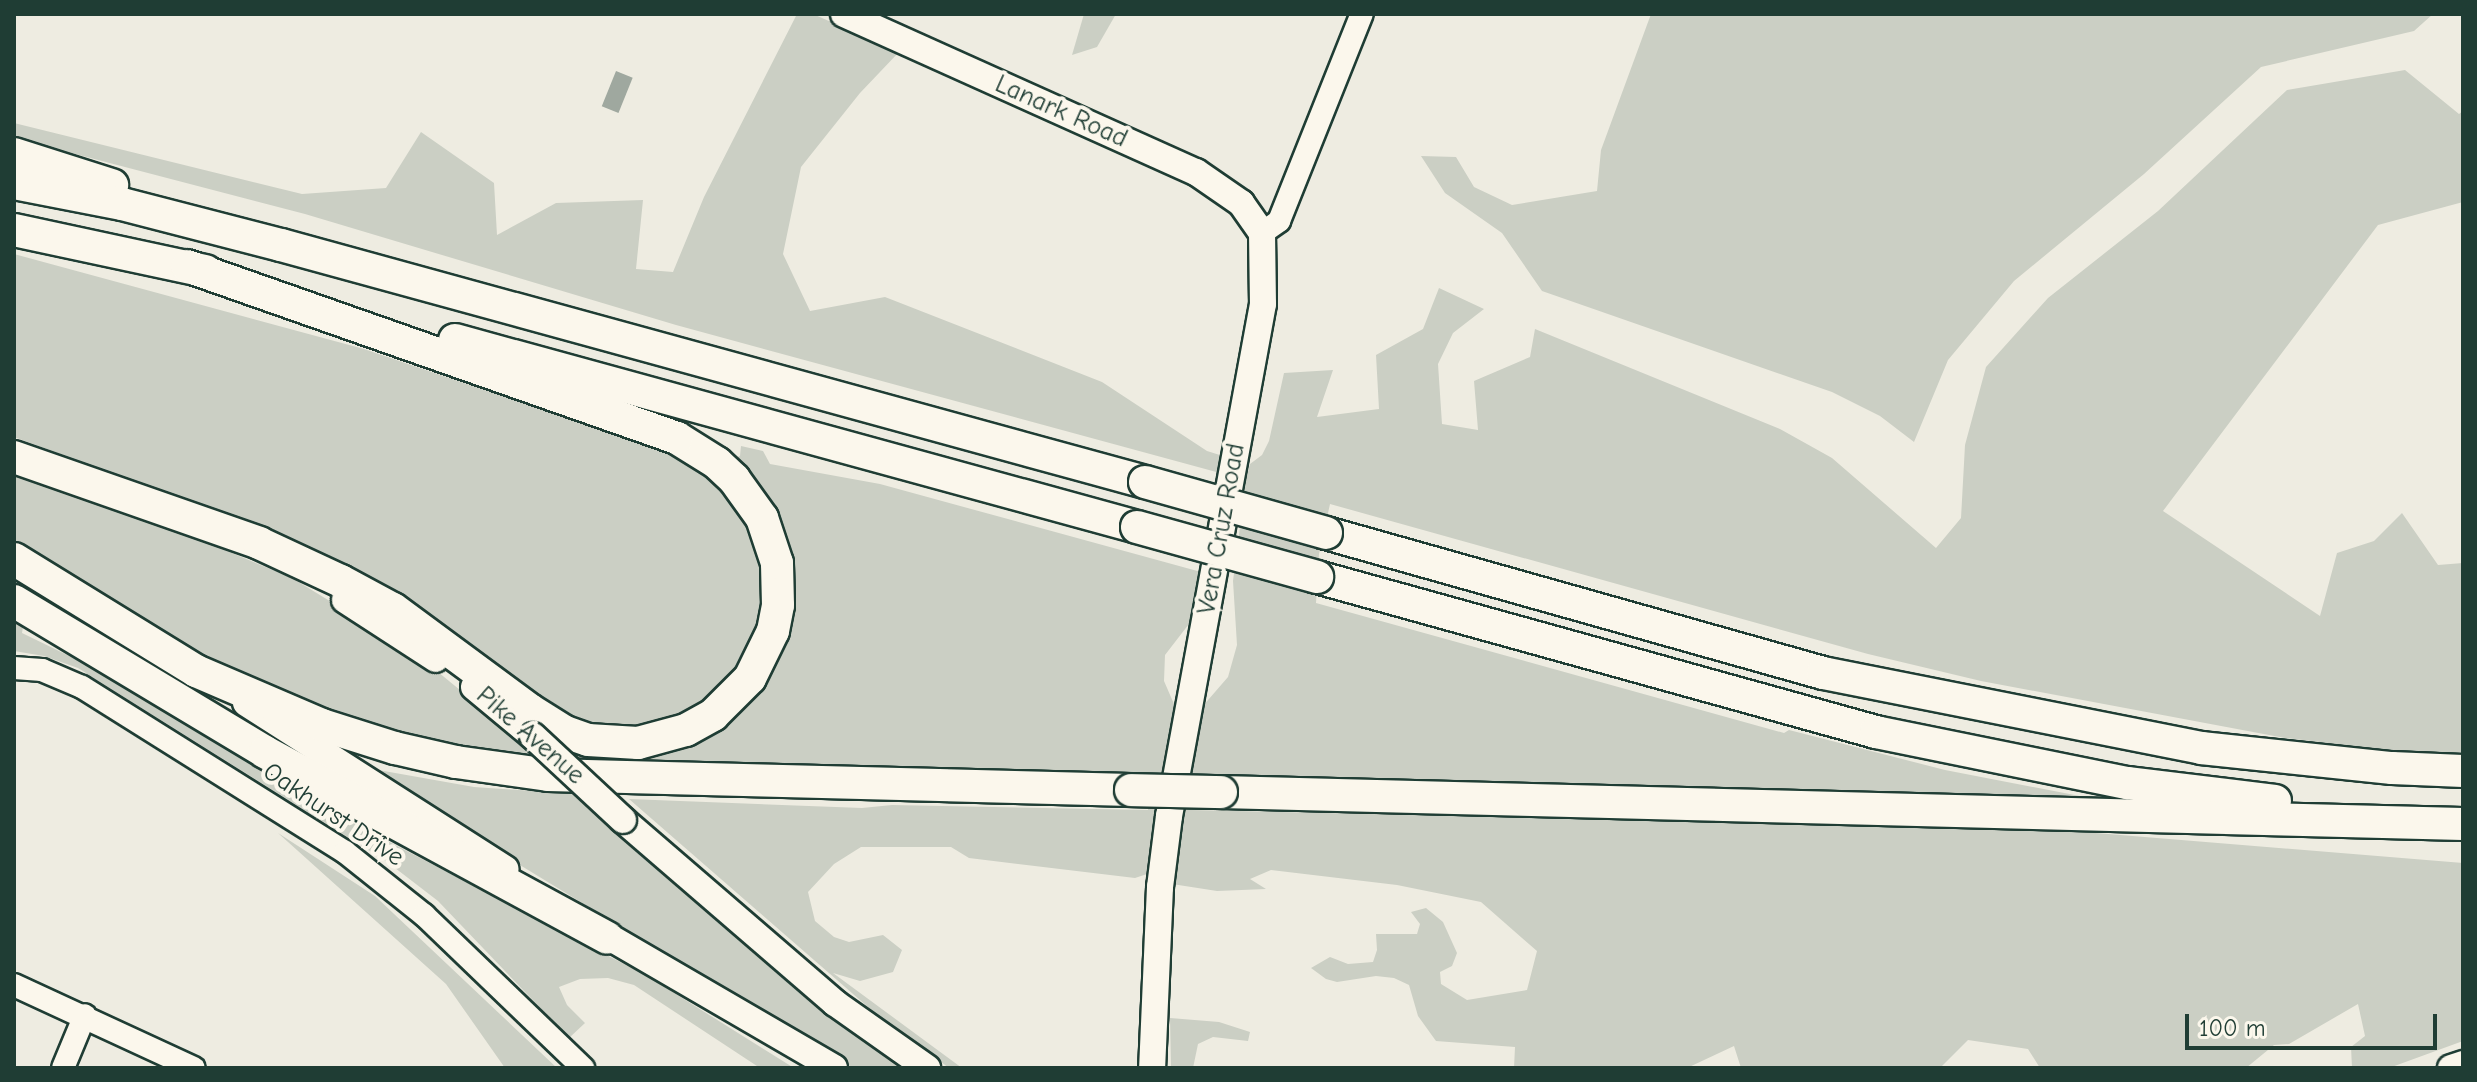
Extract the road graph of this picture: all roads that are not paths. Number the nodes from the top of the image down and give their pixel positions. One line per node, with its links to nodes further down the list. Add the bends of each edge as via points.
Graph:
1 (844, 14): 6 (main road, Lanark Road, via 1196,172 1241,203)
2 (1362, 14): 6 (street, via 1279,221)
3 (14, 154): 7 (highway)
4 (14, 183): 7 (highway)
5 (14, 230): 8 (highway)
6 (1262, 233): 26 (main road, Vera Cruz Road, via 1263,304 1169,816 1160,887)
7 (281, 245): 15 (highway, bridge, via 1823,673 2201,748)
8 (187, 266): 10 (highway, via 698,449 749,497 771,540 778,605 764,656 733,698 686,730 638,743 588,740 530,710 393,609 341,581 222,529); 16 (highway, bridge, via 1876,732 2127,783)
9 (14, 457): 10 (highway)
10 (82, 483): 25 (main road, Pike Avenue, bridge, via 294,573 349,602 462,678 835,1003)
11 (14, 559): 14 (highway)
12 (14, 601): 17 (highway, via 265,752)
13 (14, 668): 23 (street, Oakhurst Drive, via 42,670 82,687 345,852 424,915)
14 (196, 671): 16 (highway, bridge, via 365,740 517,772); 17 (main road)
15 (2463, 771)
16 (2463, 824)
17 (607, 938): 24 (main road)
18 (14, 985): 19 (street)
19 (85, 1015): 21 (street); 22 (street)
20 (2463, 1064): 27 (main road)
21 (63, 1068)
22 (194, 1068)
23 (583, 1068)
24 (834, 1068)
25 (927, 1068)
26 (1152, 1068)
27 (2451, 1068)

